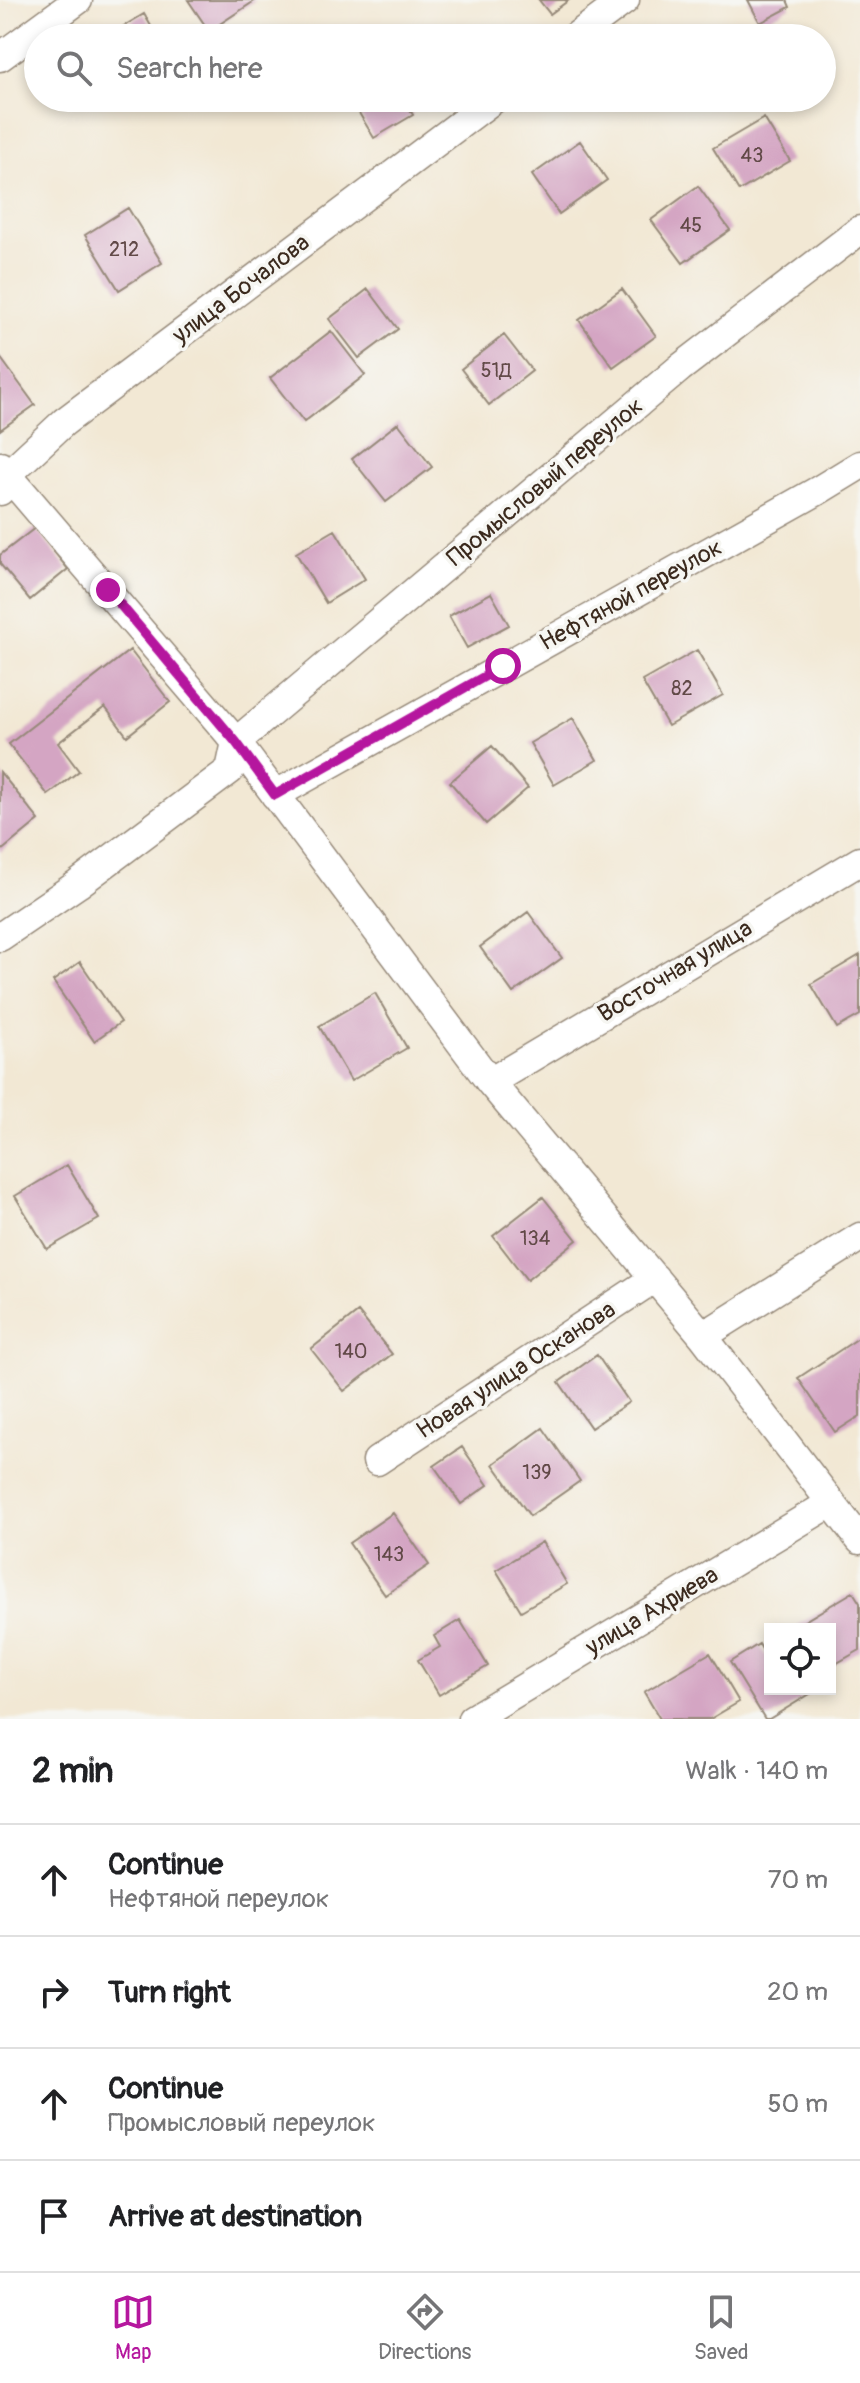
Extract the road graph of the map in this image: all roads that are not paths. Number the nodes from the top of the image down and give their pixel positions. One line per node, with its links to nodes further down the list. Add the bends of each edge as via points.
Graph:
1 (78, 0): 3 (street)
2 (625, 0): 4 (street)
3 (45, 24)
4 (593, 24)
5 (24, 39): 6 (street)
6 (0, 57)
7 (476, 112): 10 (street, улица Бочалова, via 64,422)
8 (860, 230): 11 (street, Промысловый переулок, via 680,368)
9 (860, 465): 12 (street, Нефтяной переулок)
10 (2, 478): 11 (street)
11 (236, 742): 12 (street); 14 (street, Промысловый переулок, via 230,770)
12 (275, 795): 15 (street)
13 (860, 861): 15 (street, Восточная улица)
14 (0, 937)
15 (490, 1082): 17 (street)
16 (860, 1237): 18 (street)
17 (655, 1278): 18 (street); 19 (street, Новая улица Осканова)
18 (703, 1336): 20 (street)
19 (377, 1461)
20 (831, 1503): 21 (street); 22 (street, улица Ахриева)
21 (860, 1540)
22 (472, 1719)

